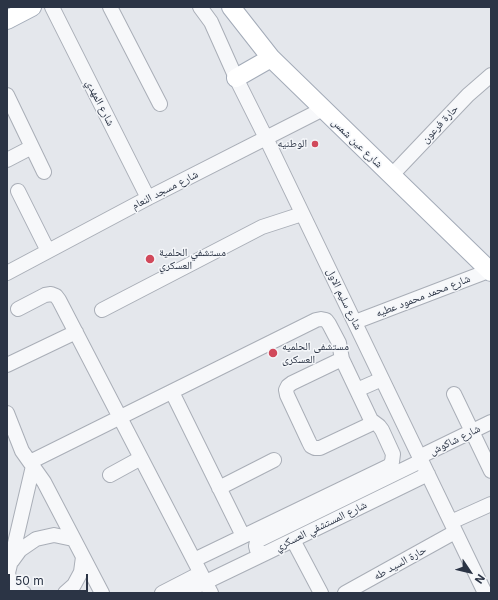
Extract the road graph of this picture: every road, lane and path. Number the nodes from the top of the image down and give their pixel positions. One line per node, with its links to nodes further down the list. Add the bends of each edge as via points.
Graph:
1 (32, 7): 6 (main road)
2 (52, 7): 19 (street, شارع المهدي)
3 (110, 7): 11 (street)
4 (200, 7): 9 (street, شارع سليم الاول, via 211,22)
5 (231, 7): 7 (main road, شارع عين شمس)
6 (7, 20)
7 (271, 58): 9 (main road); 12 (main road, شارع عين شمس)
8 (491, 75): 17 (street, حارة فرعون, via 468,95)
9 (236, 78): 13 (street, شارع سليم الاول)
10 (8, 98): 14 (street)
11 (160, 104)
12 (323, 109): 13 (street, شارع مسجد النعام); 17 (main road, شارع عين شمس)
13 (266, 138): 19 (street, شارع مسجد النعام); 20 (street, شارع سليم الاول)
14 (32, 147): 15 (street); 16 (street)
15 (7, 160)
16 (44, 172)
17 (391, 176): 22 (main road, شارع عين شمس)
18 (18, 191): 21 (street)
19 (148, 198): 21 (street, شارع مسجد النعام)
20 (302, 214): 25 (street, via 262,227); 26 (street, شارع سليم الاول)
21 (48, 251): 23 (street, شارع مسجد النعام)
22 (491, 271): 26 (street, شارع محمد محمود عطيه)
23 (7, 272)
24 (18, 309): 27 (street, via 51,294 59,300)
25 (102, 310)
26 (355, 322): 30 (street, شارع سليم الاول)
27 (76, 332): 29 (street); 35 (street)
28 (342, 359): 31 (street); 32 (street, via 340,343 326,320 321,319); 37 (street, via 292,383 286,390 309,442 311,446 320,448)
29 (7, 365)
30 (382, 379): 31 (street); 40 (street, شارع سليم الاول)
31 (357, 390): 37 (street)
32 (172, 392): 35 (street); 46 (street)
33 (454, 394): 38 (street)
34 (7, 413): 43 (street, via 16,439)
35 (120, 418): 39 (street); 43 (street)
36 (491, 422): 38 (street, شارع شاكوش)
37 (373, 423): 49 (street, via 381,428 393,454 392,462 388,466)
38 (472, 432): 40 (street, شارع شاكوش); 42 (street)
39 (141, 458): 45 (street); 54 (street)
40 (420, 459): 44 (street, شارع سليم الاول); 52 (street, شارع المستشفي العسكري, via 257,541 257,550)
41 (274, 460): 46 (street)
42 (489, 462)
43 (32, 464): 50 (street); 55 (street)
44 (428, 474): 48 (street, شارع سليم الاول); 51 (street, شارع المستشفي العسكري)
45 (110, 475)
46 (219, 488): 49 (street)
47 (491, 504): 48 (street, حارة السيد طه)
48 (453, 527): 64 (street, حارة السيد طه); 65 (street, شارع سليم الاول)
49 (242, 536): 54 (street)
50 (74, 539): 53 (street); 55 (street, via 54,535 36,539 20,550)
51 (293, 540): 52 (street, شارع المستشفي العسكري); 63 (street)
52 (264, 554): 57 (street)
53 (83, 557): 59 (street, via 81,572 74,585); 60 (street)
54 (194, 560): 57 (street)
55 (10, 564): 56 (street)
56 (9, 582): 58 (street)
57 (205, 583): 61 (street); 62 (street)
58 (24, 593)
59 (65, 593)
60 (102, 593)
61 (162, 593)
62 (183, 593)
63 (321, 593)
64 (345, 593)
65 (485, 593)

